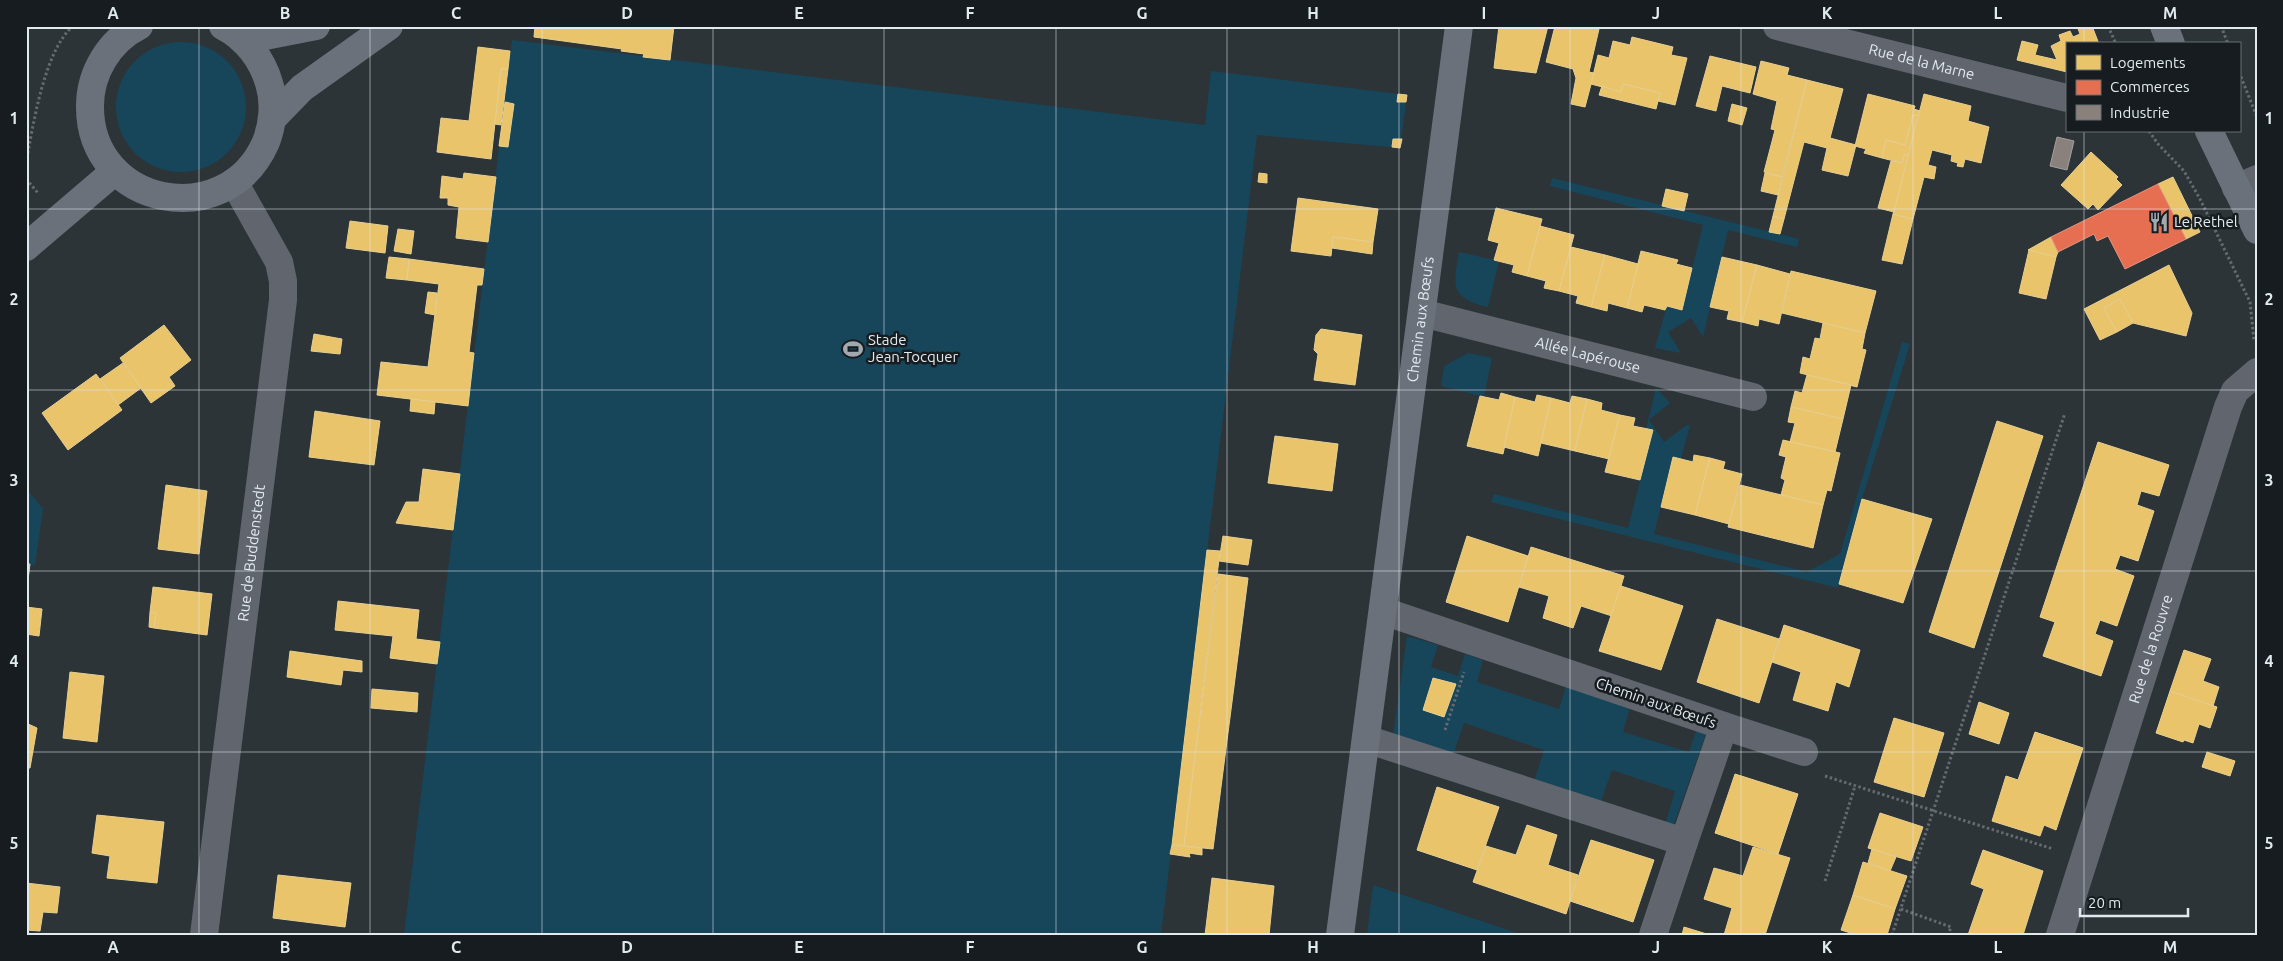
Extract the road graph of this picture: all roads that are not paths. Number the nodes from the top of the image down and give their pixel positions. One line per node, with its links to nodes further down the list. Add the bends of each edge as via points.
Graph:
1 (316, 26): 7 (street, via 265,36)
2 (389, 26): 10 (street, via 302,88)
3 (1459, 26): 17 (street, Chemin aux Bœufs)
4 (1777, 26): 9 (street, Rue de la Marne)
5 (2164, 26): 8 (street)
6 (132, 28): 12 (street, via 107,54 93,82 90,99 96,141)
7 (231, 31): 10 (street, via 258,57 266,71 271,89)
8 (2170, 42)
9 (2066, 98)
10 (272, 119): 13 (street, via 261,153)
11 (2210, 132): 14 (street)
12 (115, 171): 13 (street, via 140,189 167,198 204,196); 16 (street)
13 (234, 182): 25 (street, Rue de Buddenstedt, via 279,262 283,300)
14 (2247, 184): 15 (street)
15 (2257, 230)
16 (26, 247)
17 (1422, 313): 19 (street, Allée Lapérouse); 20 (street, Chemin aux Bœufs)
18 (2257, 372): 28 (street, Rue de la Rouvre, via 2235,391 2228,407)
19 (1753, 397)
20 (1383, 611): 21 (street, Chemin aux Bœufs); 22 (street, Chemin aux Bœufs)
21 (1724, 726): 23 (street); 24 (street, Chemin aux Bœufs)
22 (1366, 739): 24 (street); 26 (street, Chemin aux Bœufs)
23 (1804, 752)
24 (1684, 842): 27 (street, Chemin aux Bœufs)
25 (204, 935)
26 (1340, 935)
27 (1653, 935)
28 (2060, 935)

